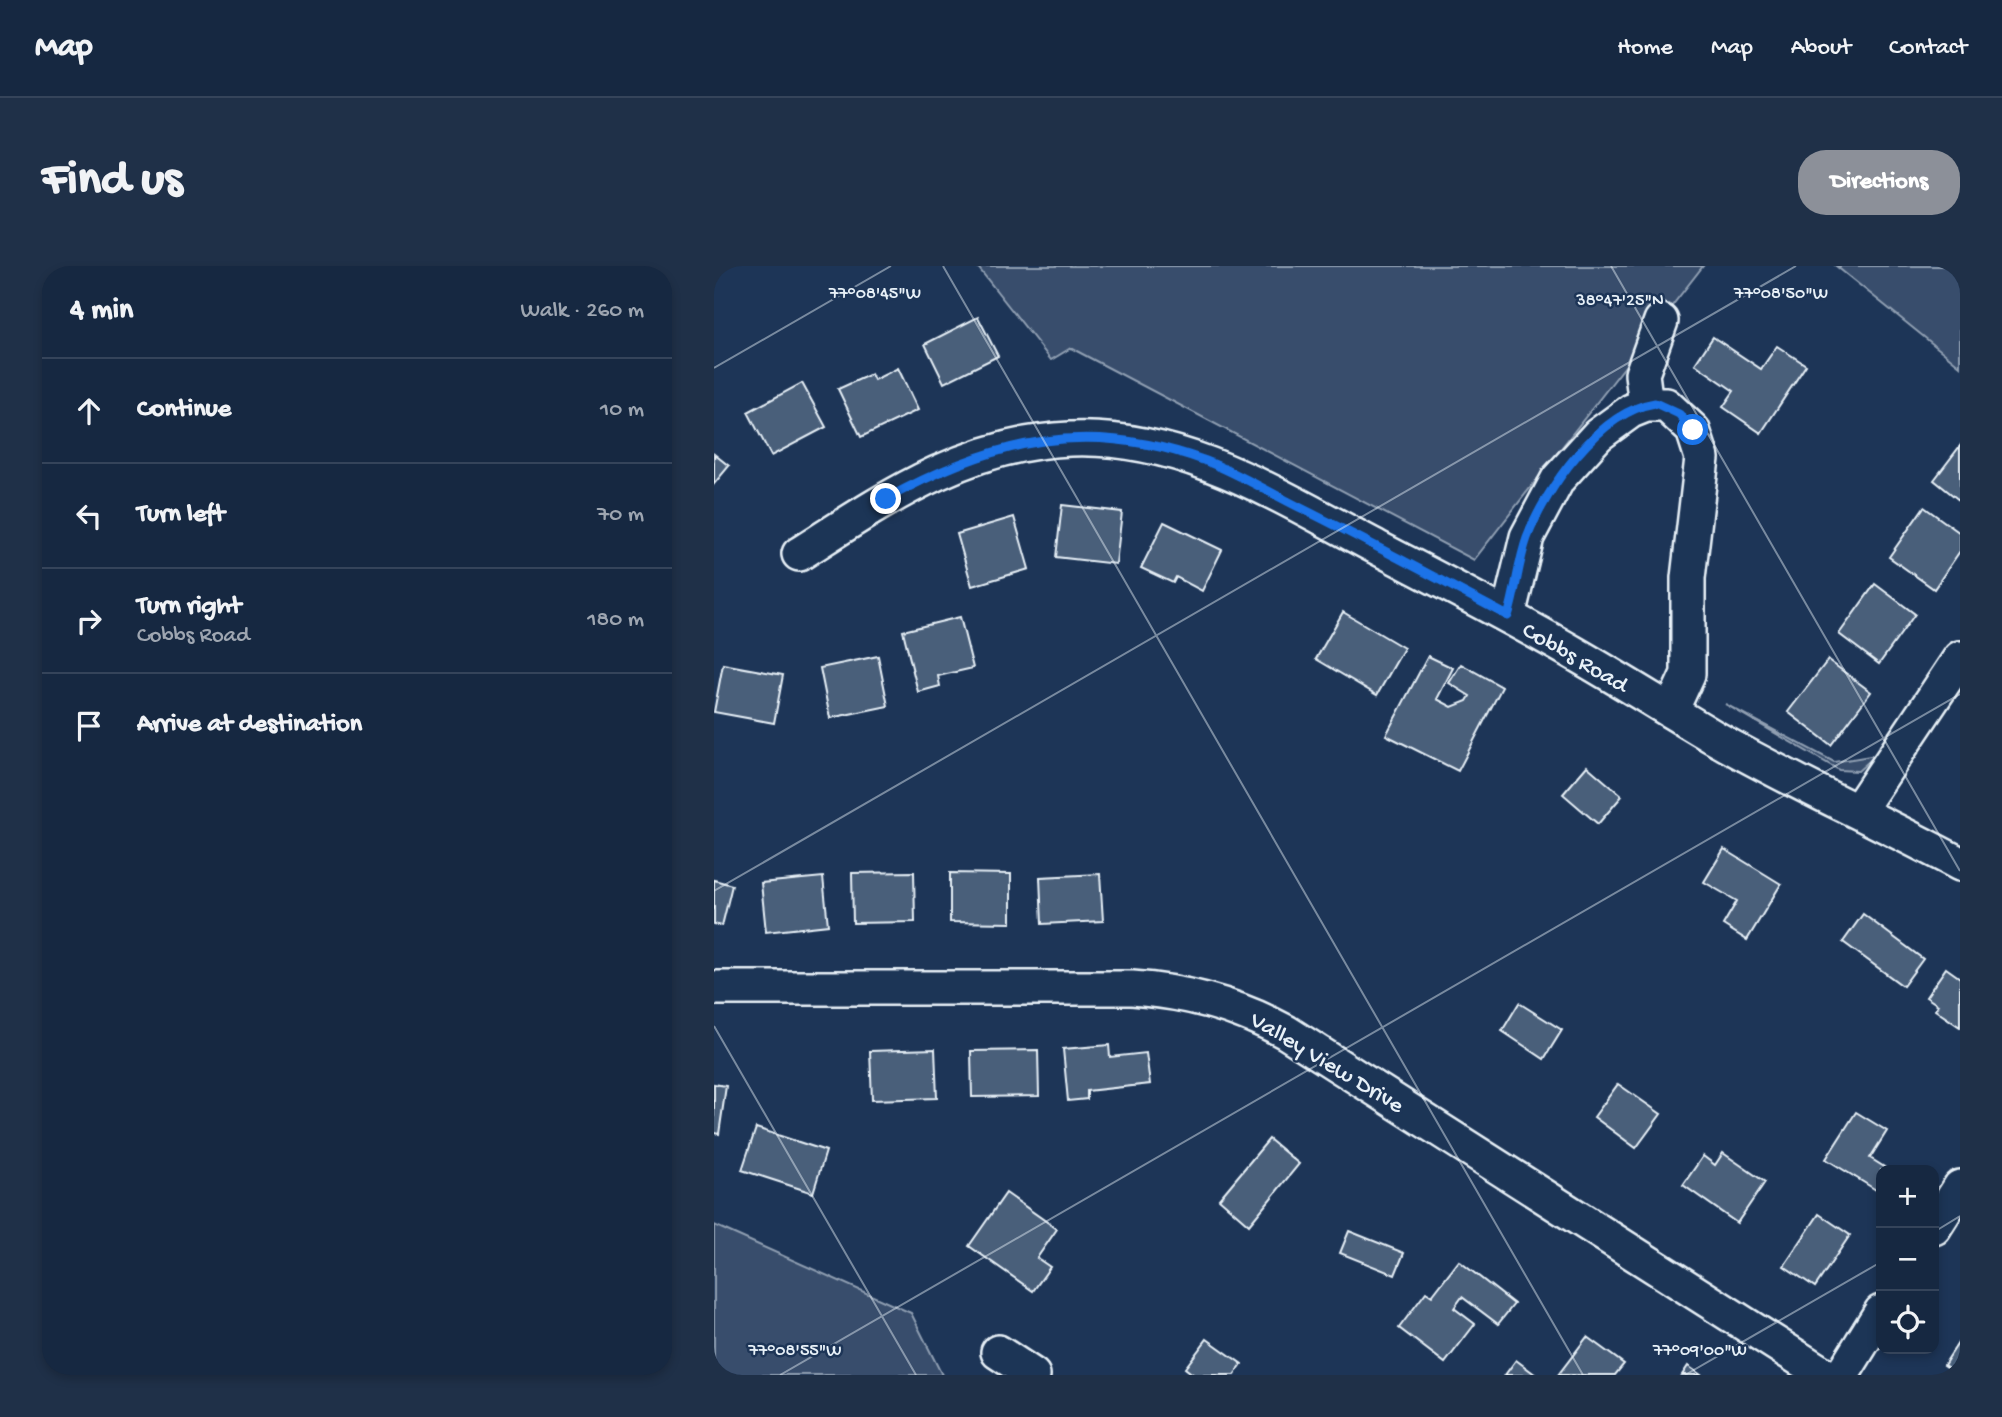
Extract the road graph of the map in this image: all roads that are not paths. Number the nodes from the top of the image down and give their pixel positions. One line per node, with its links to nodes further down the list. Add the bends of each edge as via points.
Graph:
1 (1661, 321): 2 (street, via 1642,374)
2 (1646, 405): 4 (street, via 1598,435 1558,479 1527,537); 6 (street, via 1666,405 1679,414 1693,430 1702,458 1688,578 1688,674)
3 (799, 554): 4 (street, Cobbs Road, via 937,470 969,458 1039,441 1107,439 1209,462)
4 (1508, 616): 6 (street, Cobbs Road)
5 (1960, 658): 7 (street)
6 (1671, 711): 7 (street, Cobbs Road)
7 (1858, 811): 8 (street, Cobbs Road)
8 (1960, 864)
9 (714, 988): 15 (street, Valley View Drive, via 1132,988 1215,1000 1286,1032)
10 (1960, 1187): 11 (street)
11 (1939, 1220)
12 (1876, 1320): 16 (street)
13 (998, 1352): 14 (street)
14 (1033, 1375)
15 (1825, 1375)
16 (1842, 1375)

